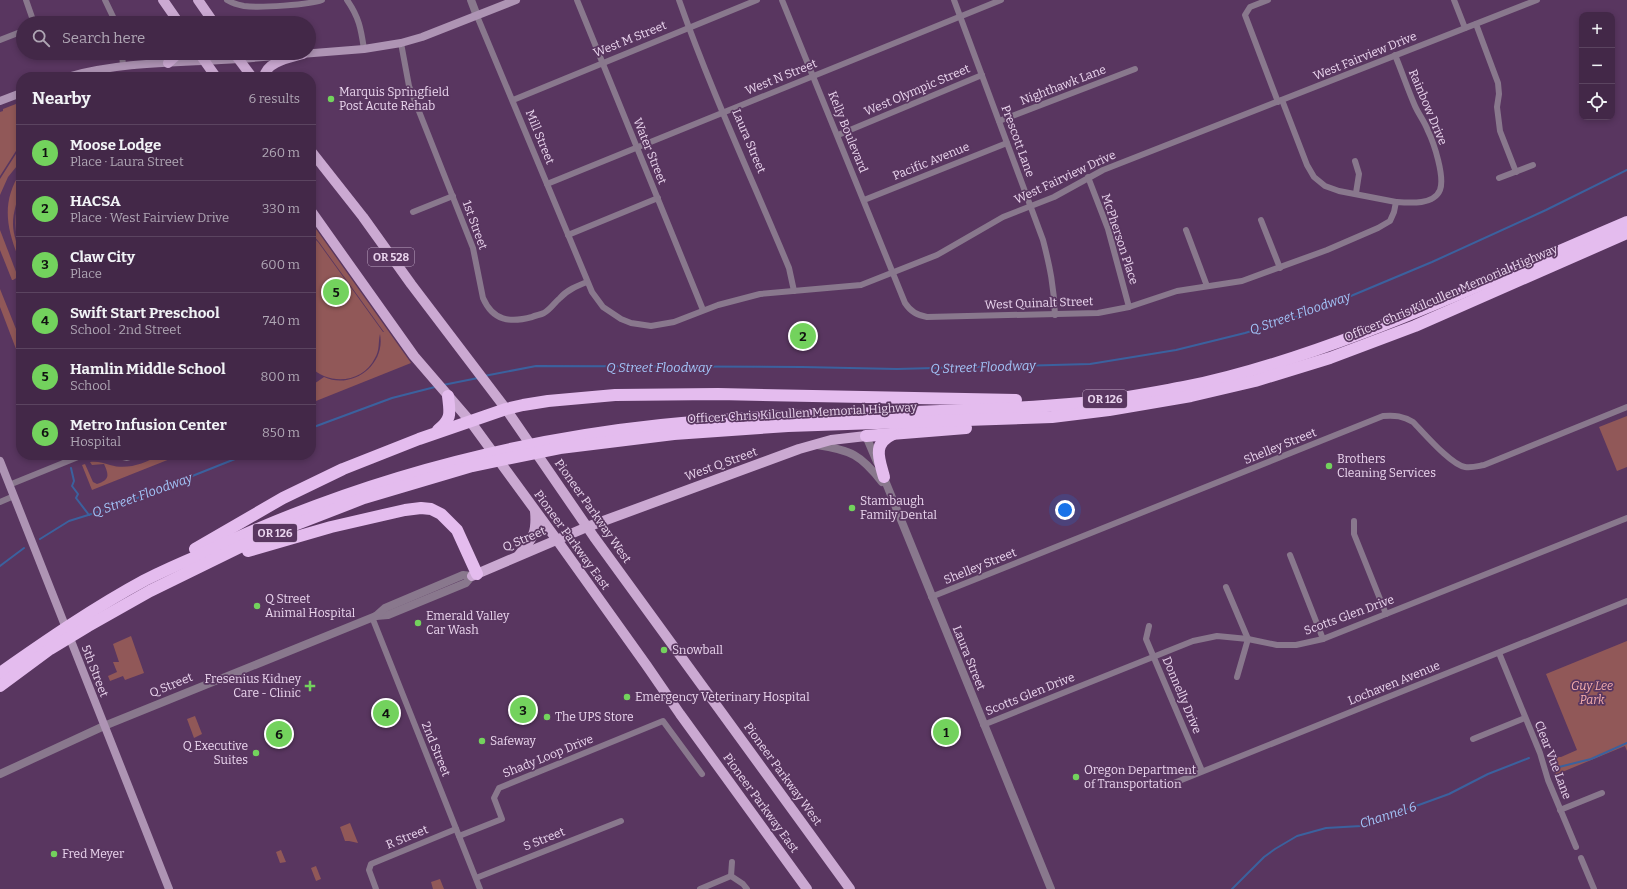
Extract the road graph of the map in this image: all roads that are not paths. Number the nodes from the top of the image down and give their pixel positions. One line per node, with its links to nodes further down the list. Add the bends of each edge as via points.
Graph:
1 (26, 0): 19 (street)
2 (105, 0): 20 (street)
3 (163, 0): 21 (main road)
4 (198, 0): 22 (main road)
5 (226, 0): 6 (street, via 243,6 257,7)
6 (322, 0)
7 (348, 0): 31 (street, via 360,23)
8 (471, 0): 23 (street, Mill Street)
9 (516, 0): 23 (main road)
10 (577, 0): 40 (street, Water Street)
11 (679, 0): 26 (street, Laura Street)
12 (757, 0): 26 (street, West M Street)
13 (782, 0): 49 (street, Kelly Boulevard)
14 (954, 0): 24 (street, Prescott Lane)
15 (1001, 0): 24 (street, West N Street)
16 (1268, 0): 53 (street, via 1250,7 1245,15)
17 (1454, 0): 27 (street)
18 (1537, 0): 25 (street, West Fairview Drive)
19 (32, 16)
20 (113, 16)
21 (174, 16)
22 (209, 16)
23 (477, 16): 30 (main road); 51 (street, Mill Street)
24 (960, 16): 48 (street, Prescott Lane); 49 (street, West N Street)
25 (1476, 24): 27 (street, West Fairview Drive); 62 (street, via 1498,83 1500,131)
26 (689, 27): 40 (street, West M Street); 54 (street, Laura Street)
27 (1465, 28): 33 (street, West Fairview Drive)
28 (16, 34): 29 (street)
29 (0, 40)
30 (401, 43): 31 (main road); 67 (street, 1st Street, via 409,86)
31 (364, 49): 32 (main road)
32 (316, 53)
33 (1395, 55): 53 (street, West Fairview Drive); 70 (street, Rainbow Drive, via 1434,145 1442,184 1434,198 1421,202)
34 (123, 60): 42 (street)
35 (171, 60): 41 (main road)
36 (183, 60): 41 (main road)
37 (205, 60): 45 (main road)
38 (239, 60): 46 (main road)
39 (286, 60): 47 (main road, via 268,68)
40 (602, 62): 51 (street, West M Street); 58 (street, Water Street)
41 (168, 63): 42 (main road)
42 (123, 66): 44 (main road)
43 (1135, 69): 55 (street, Nighthawk Lane)
44 (84, 72)
45 (213, 72)
46 (248, 72)
47 (266, 72)
48 (982, 75): 55 (street, Prescott Lane); 56 (street, West Olympic Street)
49 (813, 76): 54 (street, West N Street); 56 (street, Kelly Boulevard)
50 (16, 95): 52 (main road)
51 (513, 100): 65 (street, Mill Street)
52 (0, 101)
53 (1280, 101): 63 (street, West Fairview Drive); 66 (street, via 1314,177 1325,186)
54 (724, 112): 58 (street, West N Street); 83 (street, Laura Street, via 789,268)
55 (999, 121): 57 (street, Prescott Lane)
56 (838, 135): 69 (street, Kelly Boulevard)
57 (1007, 143): 69 (street, Pacific Avenue); 71 (street, Prescott Lane)
58 (637, 147): 65 (street, West N Street); 68 (street, Water Street)
59 (316, 157): 90 (main road, Pioneer Parkway West / OR 528)
60 (1355, 161): 66 (street, via 1358,174)
61 (1533, 166): 62 (street)
62 (1516, 172): 64 (street)
63 (1088, 177): 71 (street, West Fairview Drive, via 1054,197); 84 (street, McPherson Place, via 1110,234)
64 (1499, 178)
65 (547, 184): 78 (street, Mill Street)
66 (1356, 193): 70 (street)
67 (453, 196): 72 (street); 81 (street, 1st Street, via 474,248 483,298 496,316 505,320 523,319 543,313 567,291)
68 (658, 198): 78 (street); 85 (street, Water Street)
69 (864, 200): 80 (street, Kelly Boulevard)
70 (1396, 202): 79 (street, West Quinalt Street, via 1390,221 1378,228)
71 (1030, 206): 80 (street, West Fairview Drive, via 1003,217 937,255); 86 (street, Prescott Lane, via 1051,268)
72 (413, 212)
73 (316, 217): 87 (main road, Pioneer Parkway East / OR 528, via 414,356)
74 (1260, 220): 79 (street)
75 (1627, 222): 88 (highway, Officer Chris Kilcullen Memorial Highway / OR 126, via 1415,313 1325,347 1250,371 1189,386)
76 (1186, 230): 82 (street)
77 (1627, 233): 91 (highway, Officer Chris Kilcullen Memorial Highway / OR 126, via 1416,326 1330,358 1255,381 1191,396)
78 (568, 235): 81 (street, Mill Street)
79 (1280, 268): 82 (street, West Quinalt Street, via 1242,281)
80 (893, 273): 83 (street, West Fairview Drive, via 861,285); 86 (street, West Quinalt Street, via 909,310 927,317)
81 (587, 282): 85 (street, West Fairview Drive, via 603,306 631,323 662,325)
82 (1207, 286): 84 (street, West Quinalt Street, via 1177,291)
83 (794, 291): 85 (street, West Fairview Drive, via 760,294)
84 (1129, 307): 86 (street, West Quinalt Street, via 1098,313)
85 (703, 310)
86 (1055, 315)
87 (448, 396): 92 (main road, Pioneer Parkway East / OR 528); 93 (highway, via 447,423)
88 (1088, 402): 90 (highway, via 726,394 615,395 548,401); 96 (highway, Officer Chris Kilcullen Memorial Highway / OR 126, via 1019,408 775,417 662,425)
89 (1627, 407): 115 (street, Shelley Street, via 1474,467 1466,467 1453,461 1413,422 1393,415 1383,416)
90 (506, 409): 92 (highway); 108 (main road, Pioneer Parkway West / OR 528)
91 (1052, 417): 94 (highway, via 1014,424); 96 (highway, Officer Chris Kilcullen Memorial Highway / OR 126, via 788,426)
92 (470, 421): 93 (highway); 105 (main road, Pioneer Parkway East / OR 528)
93 (432, 434): 113 (highway, via 343,468 283,498 227,530)
94 (894, 434): 95 (highway); 100 (highway, via 882,441 879,448)
95 (866, 436): 97 (main road, West Q Street); 100 (street, Laura Street)
96 (557, 444): 113 (highway, Officer Chris Kilcullen Memorial Highway / OR 126, via 469,462 322,513)
97 (814, 444): 102 (street, via 845,450 856,456 865,462); 108 (main road, West Q Street)
98 (0, 460): 101 (main road, 5th Street)
99 (70, 460): 101 (street)
100 (884, 477): 102 (street, Laura Street)
101 (10, 484): 103 (main road, 5th Street)
102 (889, 490): 115 (street, Laura Street)
103 (14, 496): 104 (street); 130 (main road, 5th Street)
104 (0, 502)
105 (535, 510): 109 (main road, Pioneer Parkway East / OR 528); 111 (main road, via 535,532)
106 (1627, 518): 117 (street, Scotts Glen Drive)
107 (1354, 521): 117 (street, via 1354,534)
108 (587, 527): 109 (main road, Q Street); 151 (main road, Pioneer Parkway West)
109 (557, 540): 111 (main road, Q Street); 150 (main road, Pioneer Parkway East)
110 (1290, 555): 121 (street)
111 (518, 556): 112 (main road, Q Street)
112 (474, 575): 113 (highway, via 457,530 450,521 431,509 413,508 331,527 252,550); 118 (street, Q Street, via 463,575 385,608)
113 (147, 586): 122 (highway, Officer Chris Kilcullen Memorial Highway / OR 126)
114 (1226, 587): 120 (street)
115 (932, 597): 129 (street, Laura Street)
116 (1627, 601): 123 (street, Lochaven Avenue)
117 (1386, 614): 121 (street, Scotts Glen Drive)
118 (374, 617): 130 (street, Q Street); 139 (street, 2nd Street)
119 (1149, 626): 124 (street, Donnelly Drive, via 1146,639)
120 (1248, 639): 121 (street, Scotts Glen Drive, via 1277,645 1296,645); 124 (street, Scotts Glen Drive, via 1217,636 1193,641); 126 (street)
121 (1323, 639)
122 (49, 645): 125 (highway, Officer Chris Kilcullen Memorial Highway / OR 126); 127 (highway, Officer Chris Kilcullen Memorial Highway / OR 126)
123 (1499, 653): 128 (street, Clear Vue Lane); 132 (street, Lochaven Avenue)
124 (1154, 657): 129 (street, Scotts Glen Drive); 132 (street, Donnelly Drive)
125 (0, 673)
126 (1237, 677)
127 (0, 686)
128 (1525, 718): 131 (street, Clear Vue Lane); 137 (street, Clear Vue Lane)
129 (984, 725): 152 (street, Laura Street)
130 (104, 726): 133 (street, Q Street); 145 (main road, 5th Street)
131 (1473, 739)
132 (1202, 771): 135 (street, Lochaven Avenue)
133 (0, 774)
134 (702, 774): 139 (street, Shady Loop Drive, via 663,721 499,788 494,798 502,819)
135 (1169, 785)
136 (1602, 793): 137 (street, Clear Vue Lane)
137 (1560, 810): 140 (street, Clear Vue Lane)
138 (621, 821): 144 (street, S Street)
139 (457, 833): 144 (street, 2nd Street); 146 (street, R Street, via 372,864 369,868)
140 (1576, 847)
141 (1581, 858): 153 (street)
142 (732, 862): 143 (street)
143 (731, 876): 148 (street); 149 (street)
144 (476, 878): 147 (street, 2nd Street)
145 (169, 889)
146 (376, 889)
147 (480, 889)
148 (700, 889)
149 (747, 889)
150 (807, 889)
151 (850, 889)
152 (1051, 889)
153 (1594, 889)

